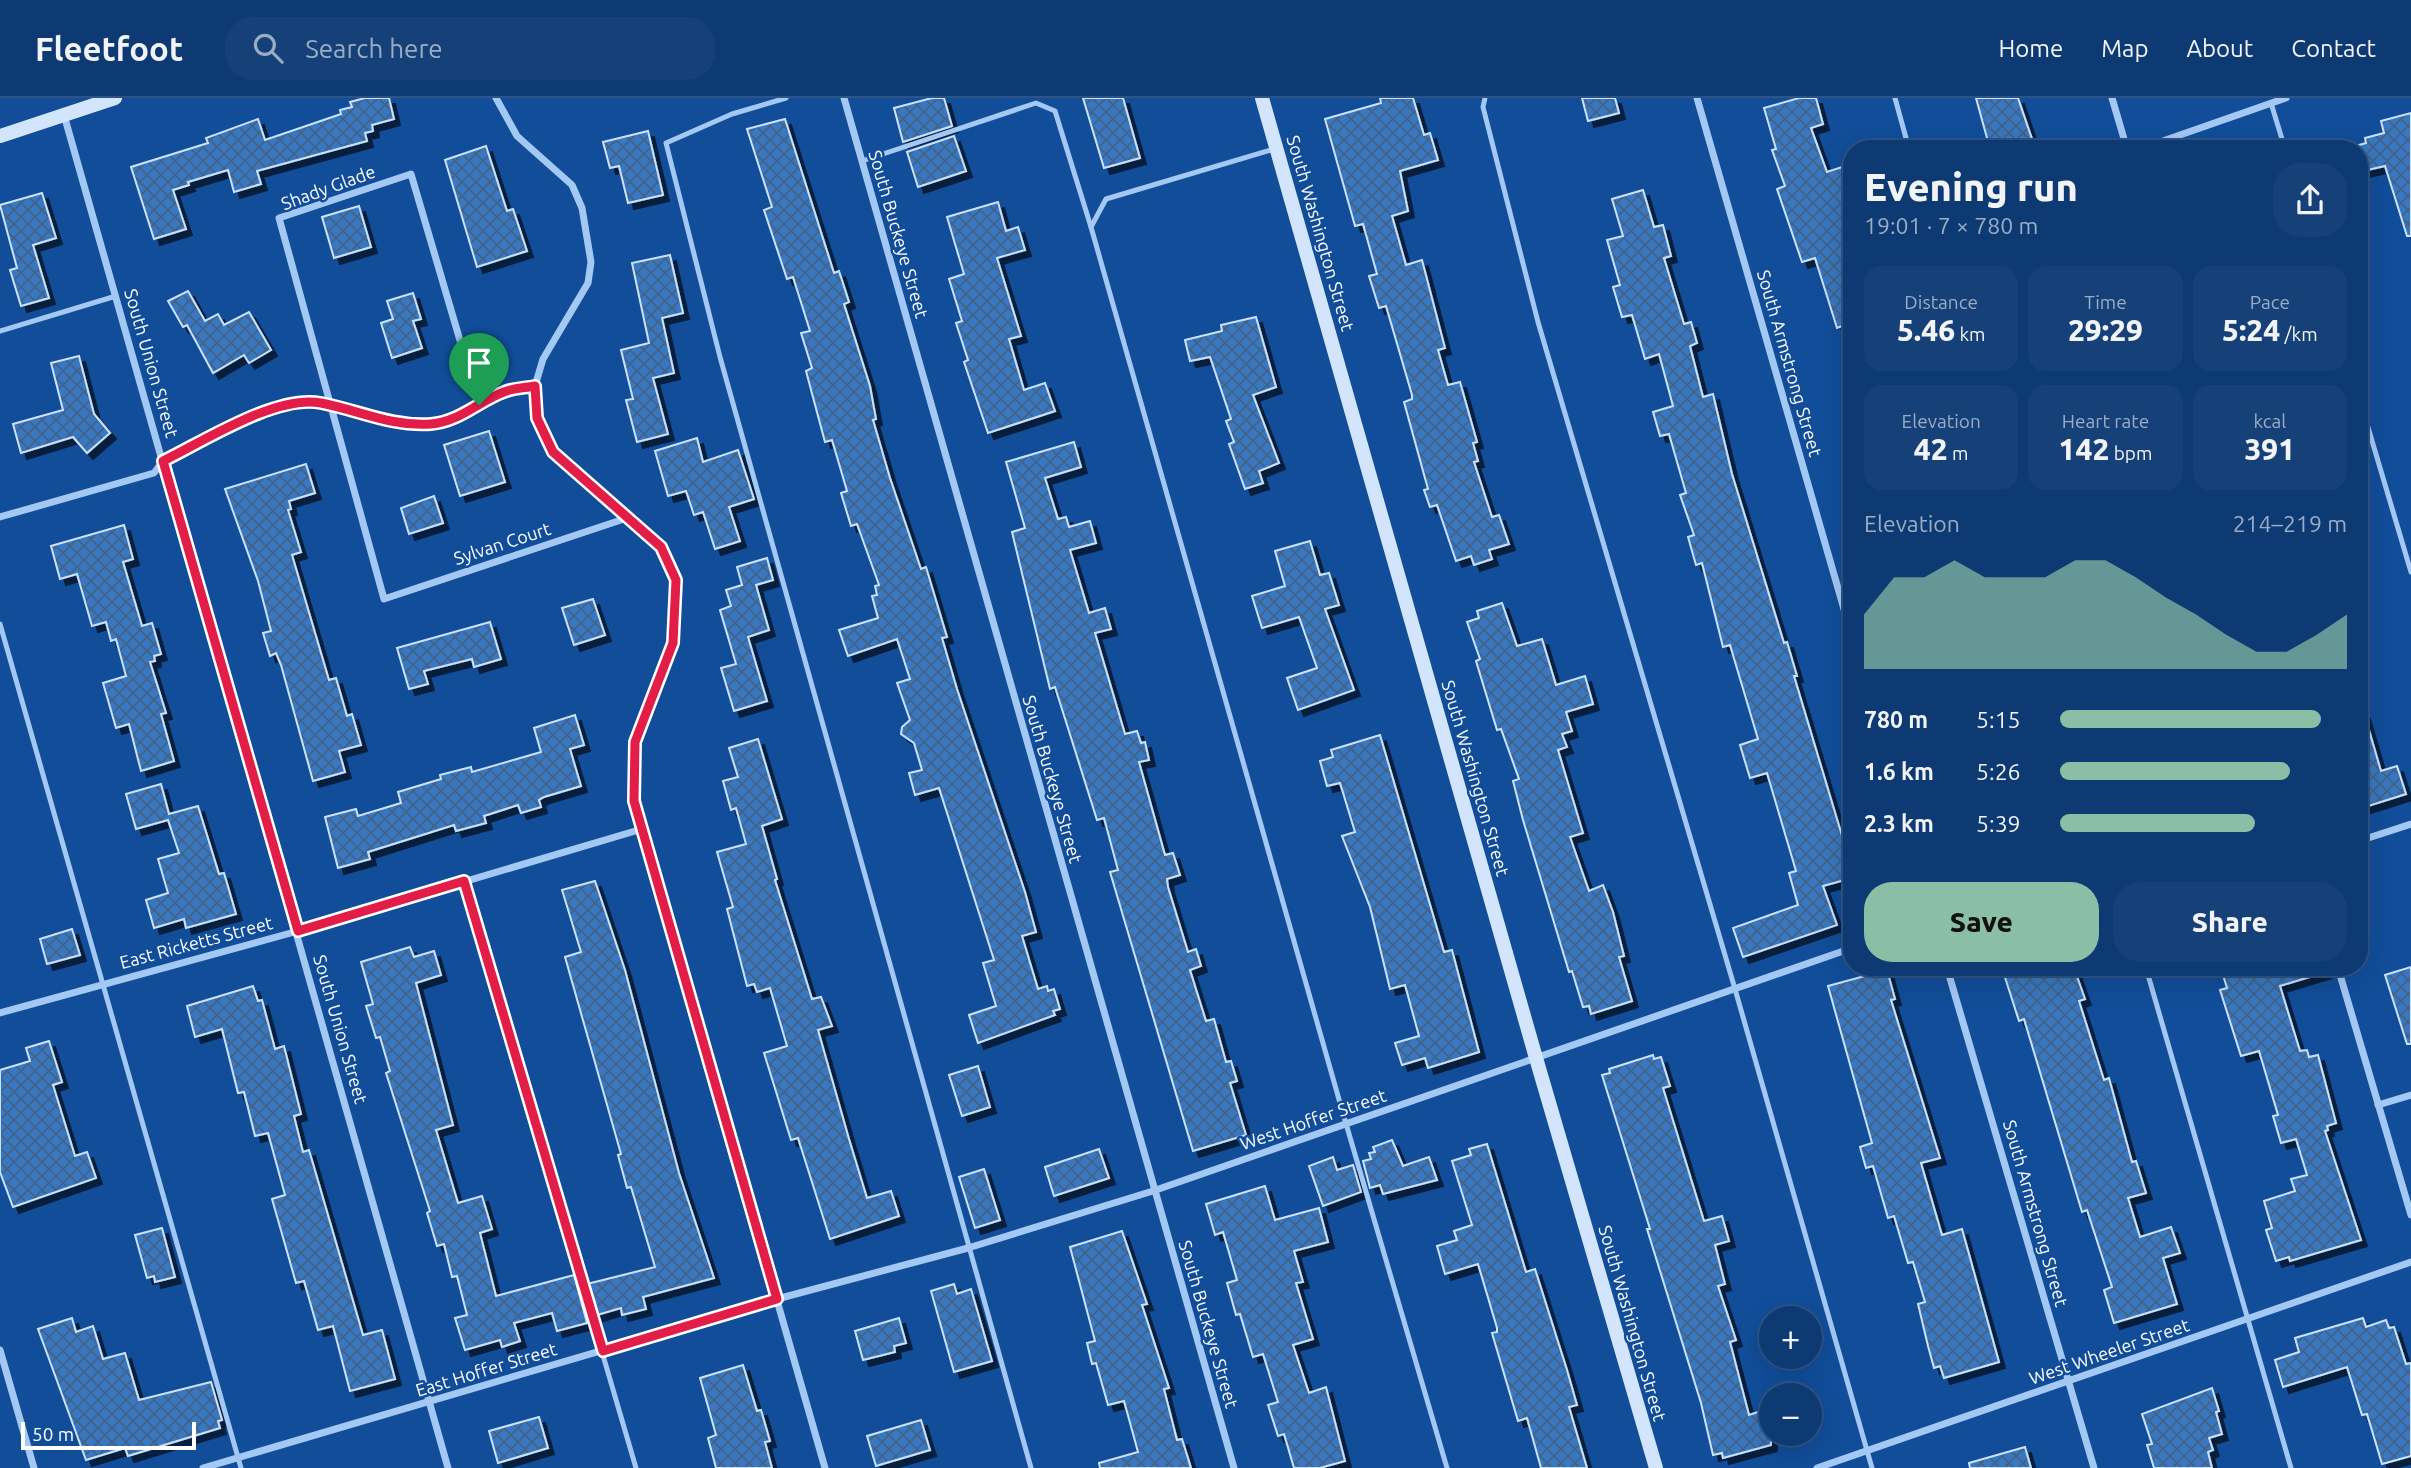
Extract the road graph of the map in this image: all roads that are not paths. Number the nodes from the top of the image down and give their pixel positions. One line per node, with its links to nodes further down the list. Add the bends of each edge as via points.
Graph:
1 (115, 98): 12 (main road)
2 (496, 98): 23 (street, via 517,136 572,185 582,208 591,262 588,283 543,359)
3 (786, 98): 52 (lane, via 666,142 720,358)
4 (844, 98): 19 (street, South Buckeye Street)
5 (1262, 98): 18 (main road, South Washington Street)
6 (1485, 98): 44 (lane, via 1483,107 1538,322)
7 (1697, 98): 32 (street, South Armstrong Street)
8 (1895, 98): 14 (lane)
9 (2112, 98): 15 (street)
10 (2286, 98): 11 (street)
11 (2271, 103): 16 (street); 17 (lane)
12 (64, 114): 13 (main road); 21 (street, South Union Street)
13 (0, 136)
14 (1907, 140)
15 (2124, 140)
16 (2166, 140)
17 (2282, 140)
18 (1276, 148): 20 (lane, via 1106,200); 46 (main road, South Washington Street)
19 (862, 161): 20 (lane, via 1036,103 1055,111); 50 (street, South Buckeye Street)
20 (1091, 227): 49 (lane)
21 (116, 296): 22 (lane); 27 (street, South Union Street)
22 (0, 331)
23 (535, 386): 24 (street, via 505,391); 29 (street, via 537,418 553,452)
24 (479, 405): 25 (street, via 432,424 369,418); 25 (street, Shady Glade, via 411,174 279,218)
25 (332, 406): 27 (street, via 299,402 268,411); 31 (street, Shady Glade)
26 (2368, 427): 30 (lane)
27 (163, 461): 28 (street, via 154,473); 38 (street, South Union Street)
28 (0, 517)
29 (630, 517): 31 (street, Sylvan Court); 35 (street, via 661,547 676,580 673,643 635,742 634,801)
30 (2411, 572)
31 (384, 599)
32 (1843, 606)
33 (0, 624): 43 (lane)
34 (2411, 824): 36 (street)
35 (642, 829): 37 (street, East Ricketts Street); 54 (street)
36 (2368, 838)
37 (464, 881): 38 (street, East Ricketts Street); 57 (lane)
38 (298, 931): 43 (street, East Ricketts Street); 59 (street, South Union Street)
39 (1843, 951): 44 (street, West Hoffer Street)
40 (1949, 976): 58 (street, South Armstrong Street)
41 (2148, 976): 55 (lane)
42 (2340, 976): 48 (street)
43 (101, 983): 45 (street, East Ricketts Street); 61 (lane)
44 (1735, 989): 46 (street, West Hoffer Street); 60 (lane)
45 (0, 1013)
46 (1536, 1058): 49 (street, West Hoffer Street); 71 (main road, South Washington Street)
47 (2411, 1095): 48 (street)
48 (2378, 1105): 51 (street)
49 (1346, 1125): 50 (street, West Hoffer Street); 70 (lane)
50 (1153, 1191): 52 (street, West Hoffer Street); 69 (street, South Buckeye Street)
51 (2411, 1215)
52 (968, 1248): 54 (street, West Hoffer Street); 68 (lane)
53 (2411, 1262): 55 (street, West Wheeler Street)
54 (777, 1299): 57 (street, East Hoffer Street); 67 (street)
55 (2248, 1318): 58 (street, West Wheeler Street); 75 (lane)
56 (0, 1350): 62 (street)
57 (603, 1351): 59 (street, East Hoffer Street); 66 (lane)
58 (2069, 1382): 60 (street, West Wheeler Street); 74 (street, South Armstrong Street)
59 (429, 1403): 61 (street, East Hoffer Street); 65 (street, South Union Street)
60 (1867, 1451): 72 (street, West Wheeler Street); 73 (lane)
61 (238, 1458): 63 (street, East Hoffer Street); 64 (lane)
62 (34, 1468)
63 (203, 1468)
64 (241, 1468)
65 (448, 1468)
66 (636, 1468)
67 (825, 1468)
68 (1031, 1468)
69 (1234, 1468)
70 (1447, 1468)
71 (1656, 1468)
72 (1817, 1468)
73 (1872, 1468)
74 (2094, 1468)
75 (2291, 1468)

